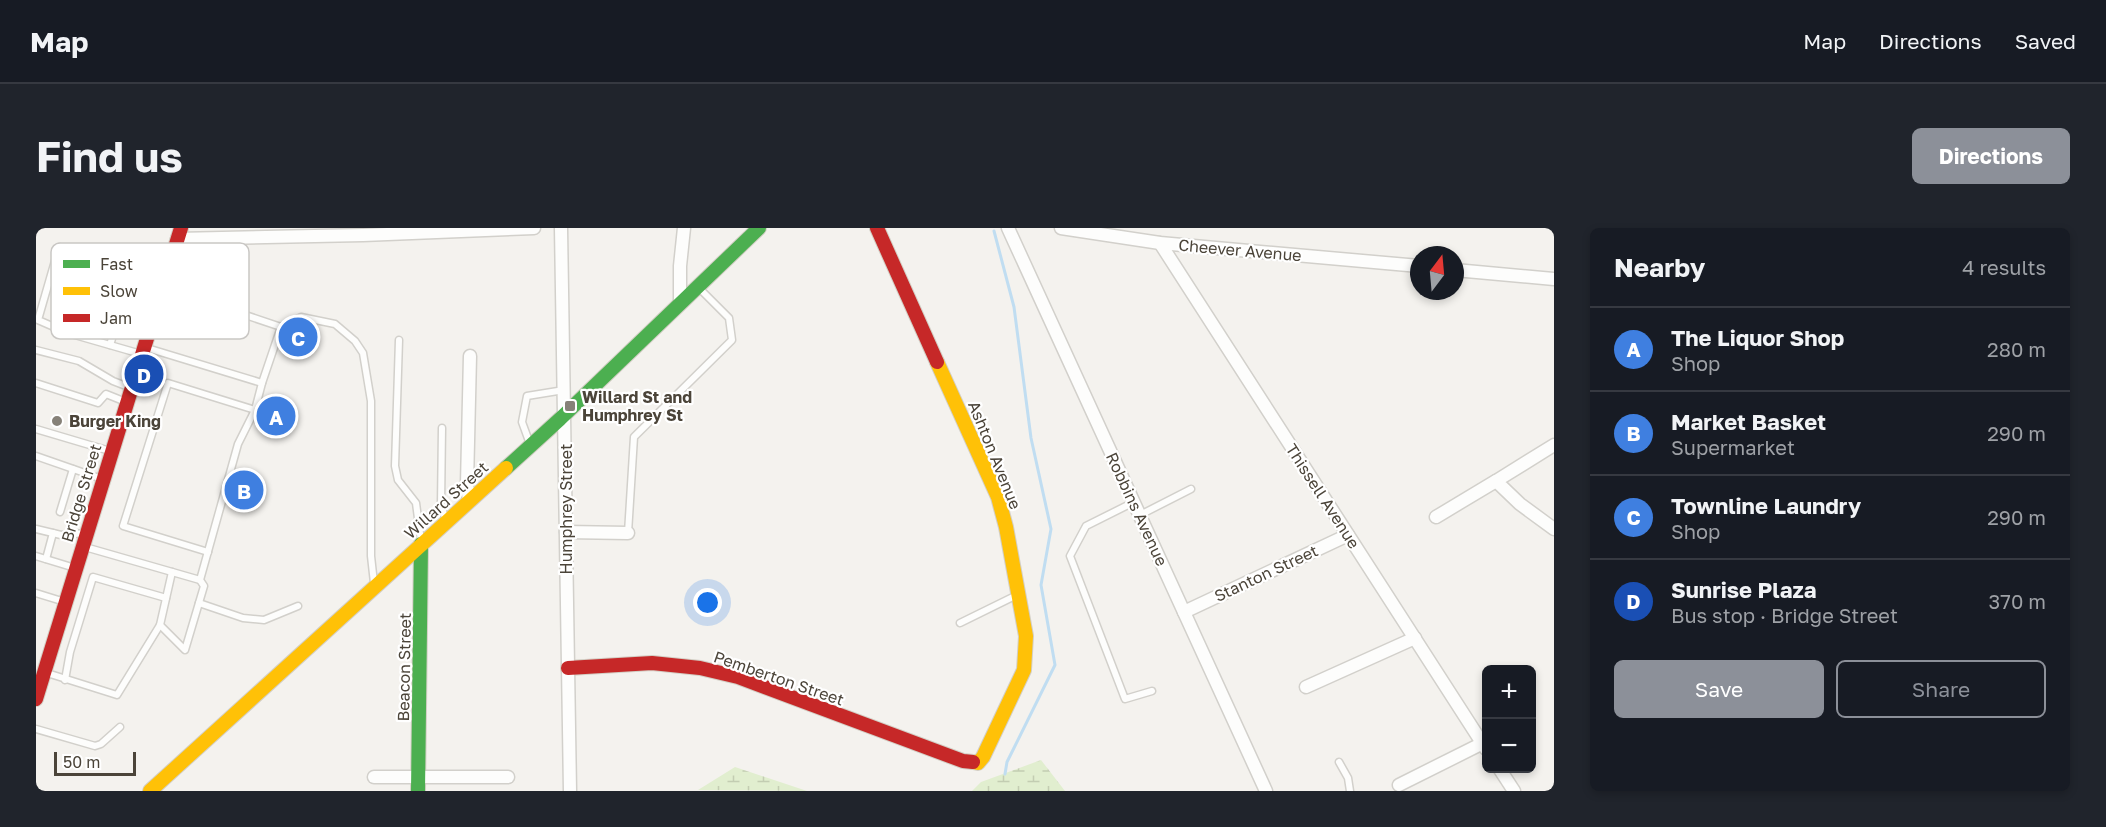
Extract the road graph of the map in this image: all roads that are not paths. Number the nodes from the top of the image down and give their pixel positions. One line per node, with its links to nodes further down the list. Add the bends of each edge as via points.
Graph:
1 (534, 228): 8 (street, via 363,235)
2 (561, 228): 31 (street, Humphrey Street)
3 (684, 228): 16 (street)
4 (759, 228): 15 (main road, Willard Street)
5 (877, 228): 68 (main road, Ashton Avenue, via 998,497)
6 (1008, 228): 46 (street, Robbins Avenue)
7 (1062, 228): 10 (street, Cheever Avenue)
8 (287, 232): 9 (street)
9 (179, 234)
10 (1160, 243): 11 (street, Cheever Avenue); 57 (street, Thissell Avenue)
11 (1410, 266)
12 (1464, 271): 14 (street)
13 (51, 275): 18 (lane, via 38,320)
14 (1554, 279)
15 (698, 286): 16 (main road, Willard Street); 56 (lane, via 729,318 732,340 634,437)
16 (680, 303): 34 (main road, Willard Street)
17 (249, 316): 19 (lane)
18 (51, 325)
19 (281, 327): 29 (lane); 66 (lane, via 301,317 335,324 363,353 370,401)
20 (90, 339): 24 (lane)
21 (112, 339): 24 (lane)
22 (147, 339): 26 (main road, Bridge Street)
23 (399, 340): 58 (lane, via 395,466 398,480 416,503)
24 (110, 345): 26 (lane)
25 (36, 350): 30 (lane, via 79,361)
26 (143, 351): 29 (lane); 30 (main road, Bridge Street)
27 (470, 356): 45 (street)
28 (36, 383): 32 (lane, via 98,403 106,394)
29 (262, 383): 33 (lane)
30 (131, 388): 32 (main road, Bridge Street)
31 (564, 390): 34 (street, Humphrey Street); 37 (lane, via 527,396 522,422)
32 (127, 402): 39 (main road, Bridge Street)
33 (255, 410): 60 (lane, via 238,444); 60 (lane, via 168,383 123,526)
34 (565, 413): 37 (main road, Willard Street); 53 (street, Humphrey Street)
35 (442, 428): 50 (lane, via 441,505)
36 (36, 429): 39 (lane)
37 (530, 445): 45 (main road, Willard Street)
38 (1554, 445): 43 (street)
39 (111, 451): 42 (main road, Bridge Street)
40 (36, 456): 41 (lane)
41 (73, 469): 42 (lane); 47 (lane)
42 (103, 479): 55 (main road, Bridge Street)
43 (1496, 481): 49 (street); 52 (street)
44 (1191, 489): 48 (lane)
45 (469, 501): 50 (main road, Willard Street)
46 (1134, 502): 48 (street, Robbins Avenue); 81 (lane, via 1086,526 1070,556 1125,699)
47 (60, 512)
48 (1139, 515): 73 (street, Robbins Avenue)
49 (1436, 517)
50 (446, 522): 58 (main road, Willard Street)
51 (36, 529): 54 (lane)
52 (1554, 529)
53 (566, 532): 56 (street); 77 (street, Humphrey Street)
54 (53, 533): 55 (lane); 62 (lane)
55 (86, 533): 59 (main road, Bridge Street)
56 (628, 533)
57 (1348, 535): 73 (street, Stanton Street); 76 (street, Thissell Avenue)
58 (421, 544): 66 (main road, Willard Street); 92 (main road, Beacon Street)
59 (82, 546): 63 (main road, Bridge Street); 64 (lane)
60 (208, 552): 65 (lane)
61 (36, 556): 62 (lane)
62 (46, 559): 63 (lane)
63 (76, 568): 70 (main road, Bridge Street)
64 (172, 572): 65 (lane); 69 (lane)
65 (200, 580): 71 (lane, via 204,586)
66 (374, 587): 94 (main road, Willard Street)
67 (36, 593): 70 (lane)
68 (1018, 595): 74 (lane); 88 (main road, Ashton Avenue, via 1027,659 1024,670 989,746 978,763)
69 (166, 598): 75 (lane); 79 (lane, via 93,577)
70 (65, 603): 78 (main road, Bridge Street)
71 (199, 603): 72 (lane, via 243,618 264,620); 75 (lane, via 185,651)
72 (298, 606)
73 (1184, 612): 96 (street, Robbins Avenue)
74 (960, 623)
75 (160, 625): 79 (lane, via 117,695)
76 (1415, 638): 80 (street); 85 (street, Thissell Avenue)
77 (568, 668): 88 (main road, Pemberton Street, via 652,663 712,670); 95 (street, Humphrey Street)
78 (41, 673): 79 (lane); 82 (main road, Bridge Street)
79 (65, 680)
80 (1306, 687)
81 (1152, 691)
82 (36, 699)
83 (120, 727): 84 (lane, via 95,746)
84 (36, 729)
85 (1482, 741)
86 (1482, 747): 93 (street)
87 (1339, 762): 97 (lane)
88 (971, 764)
89 (1502, 773): 98 (street)
90 (374, 777): 92 (street)
91 (508, 777): 92 (street)
92 (418, 784)
93 (1400, 784)
94 (150, 791)
95 (570, 791)
96 (1266, 791)
97 (1350, 791)
98 (1514, 791)

